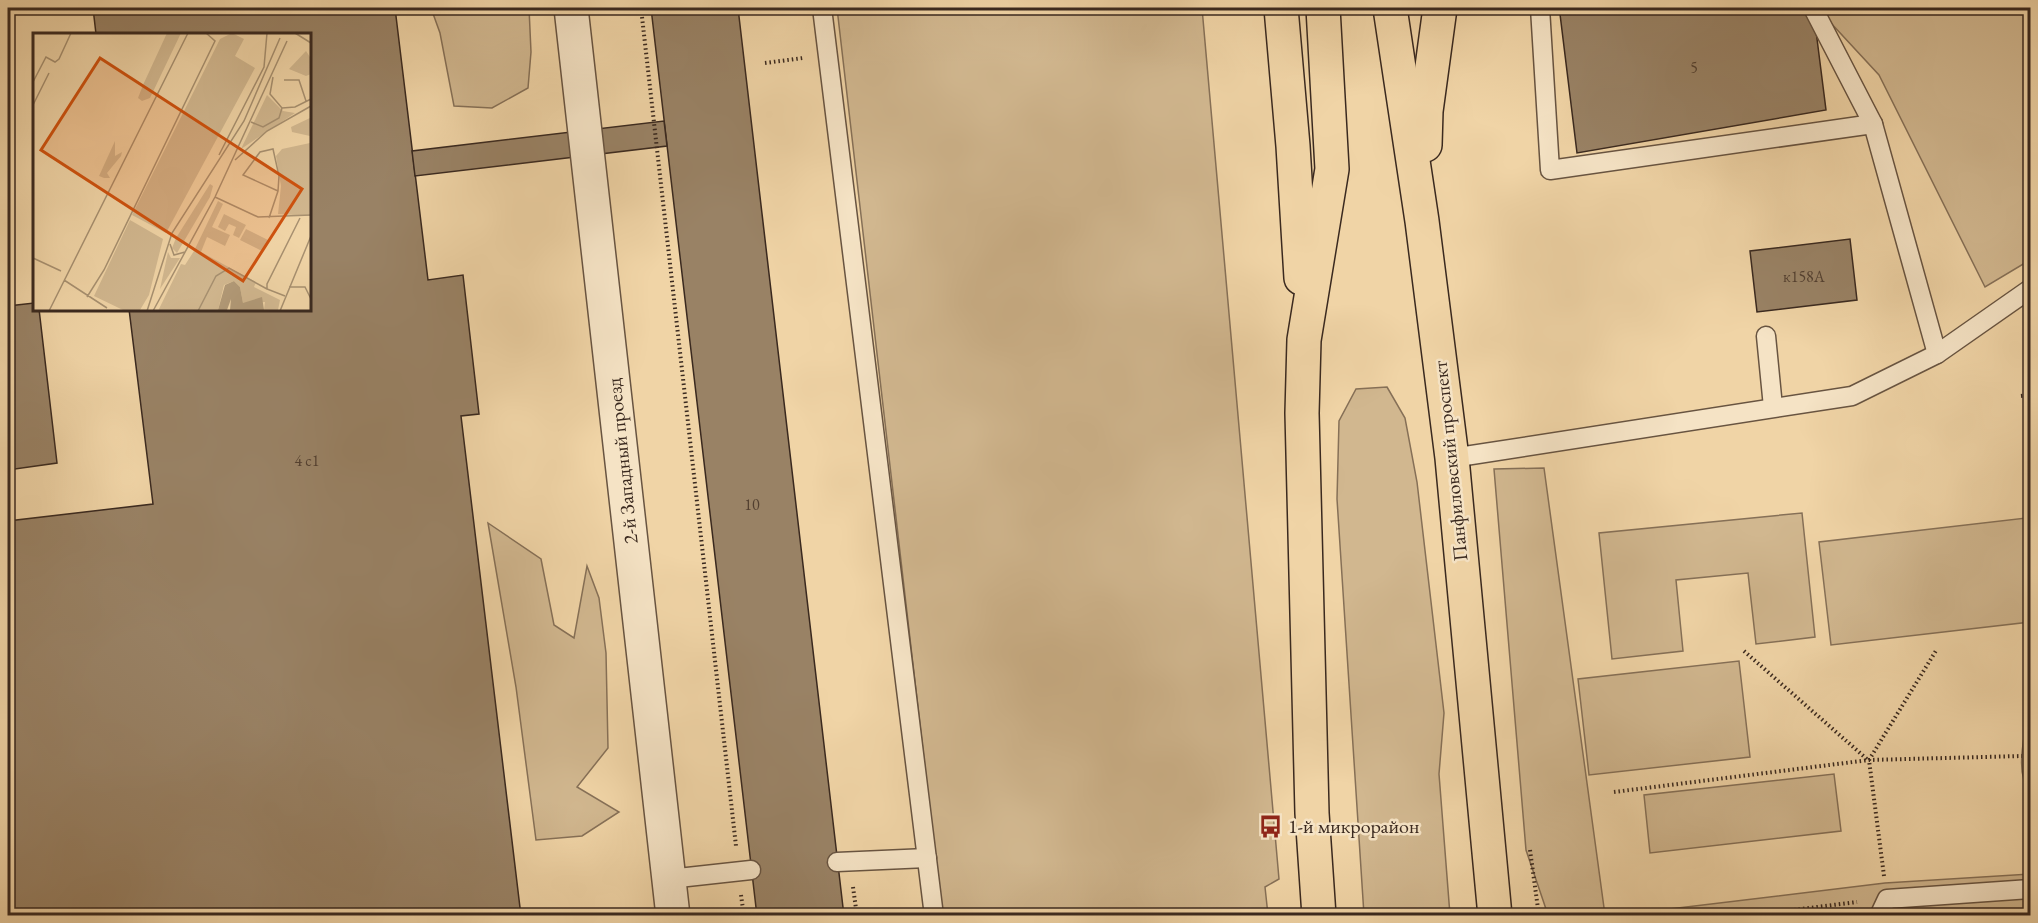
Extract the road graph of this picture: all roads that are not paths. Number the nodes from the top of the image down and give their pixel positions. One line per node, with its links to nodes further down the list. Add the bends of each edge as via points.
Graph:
1 (571, 8): 20 (street, 2-й Западный проезд)
2 (822, 8): 17 (lane)
3 (1281, 8): 13 (main road)
4 (1323, 8): 13 (main road, via 1332,169)
5 (1390, 8): 10 (main road, Панфиловский проспект)
6 (1440, 8): 10 (main road, via 1426,111)
7 (1540, 8): 9 (lane, via 1550,170)
8 (1813, 8): 9 (lane)
9 (1873, 124): 14 (lane)
10 (1422, 221): 16 (main road, Панфиловский проспект)
11 (2031, 289): 14 (lane)
12 (1766, 336): 15 (lane)
13 (1305, 340): 24 (main road, via 1302,413 1312,813)
14 (1937, 354): 15 (lane, via 1852,396)
15 (1773, 407): 16 (lane)
16 (1452, 458): 25 (main road, Панфиловский проспект)
17 (927, 858): 18 (lane); 23 (lane)
18 (837, 862)
19 (745, 870): 20 (lane)
20 (669, 879): 22 (street, 2-й Западный проезд)
21 (2031, 888): 26 (lane, via 1887,899)
22 (673, 915)
23 (934, 915)
24 (1319, 915)
25 (1495, 915)
26 (1879, 915)

